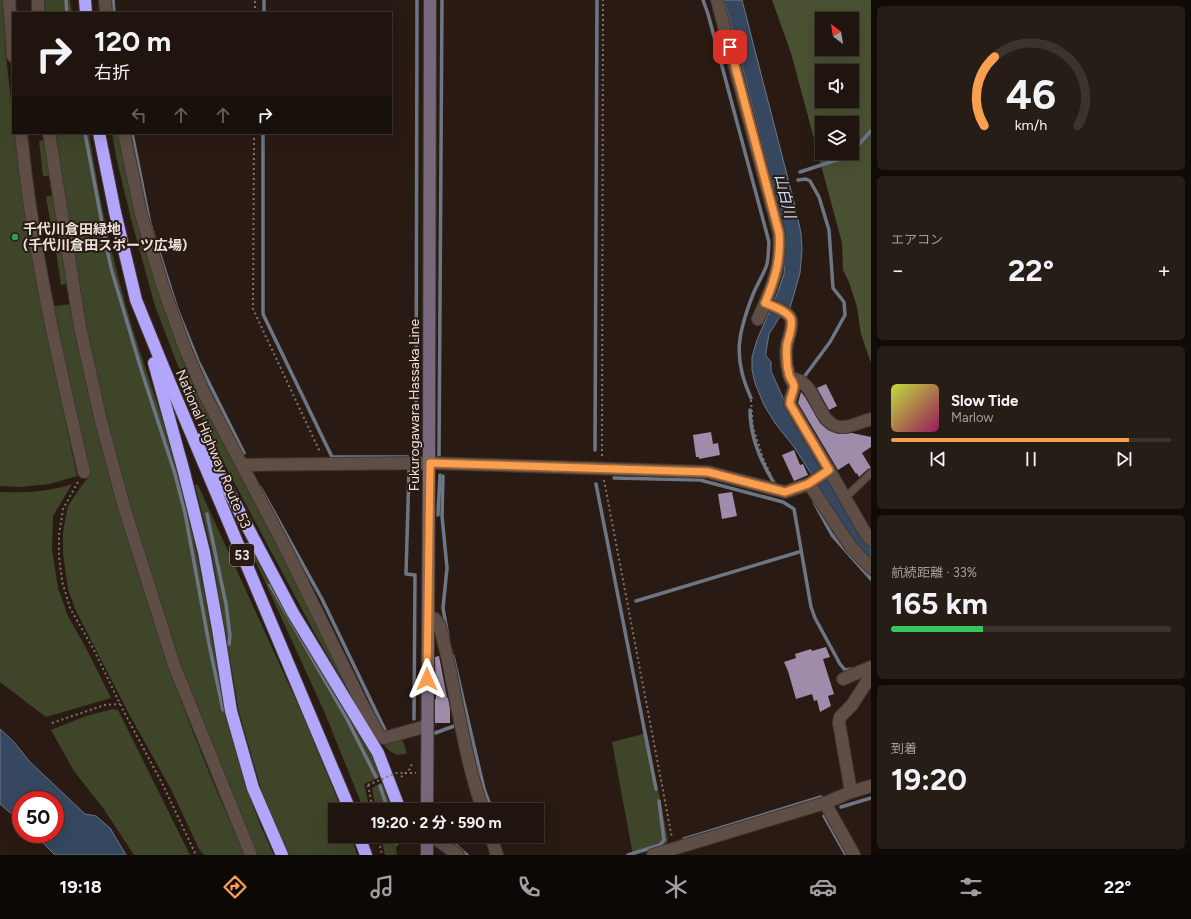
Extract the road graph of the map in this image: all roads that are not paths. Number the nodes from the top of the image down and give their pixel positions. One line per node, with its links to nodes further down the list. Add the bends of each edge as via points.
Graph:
1 (9, 0): 10 (street)
2 (38, 0): 7 (street)
3 (85, 0): 8 (highway)
4 (105, 0): 9 (street)
5 (430, 0): 21 (main road, Fukurogawara Hassaka Line)
6 (717, 0): 16 (street, via 779,233 780,247 776,274)
7 (38, 12)
8 (86, 12)
9 (106, 12)
10 (12, 42)
11 (21, 134): 24 (street, via 40,266)
12 (50, 134): 46 (street, via 80,327 125,510 174,665)
13 (99, 134): 15 (highway, National Highway Route 53 / 53)
14 (124, 134): 22 (street, via 141,214 179,332 204,393)
15 (136, 300): 18 (highway, National Highway Route 53 / 53); 47 (highway, via 204,552 231,712 253,788)
16 (765, 303): 17 (street); 19 (street, via 788,314 791,320 786,360)
17 (758, 319)
18 (164, 369): 37 (highway, National Highway Route 53 / 53); 38 (highway, via 293,613 378,753)
19 (791, 379): 20 (street, via 798,379 804,383 828,422 835,426 843,427); 23 (street, via 794,388 790,404)
20 (871, 419)
21 (430, 463): 22 (street); 26 (street, via 708,472 785,492); 30 (main road, Fukurogawara Hassaka Line)
22 (242, 465): 34 (street, via 379,735 384,738)
23 (829, 470): 26 (street); 27 (street)
24 (84, 472)
25 (871, 473): 27 (lane)
26 (808, 484): 29 (street, via 851,547)
27 (845, 498): 28 (street)
28 (871, 540)
29 (871, 568)
30 (428, 616): 34 (main road, Fukurogawara Hassaka Line); 40 (street, via 440,624 462,731)
31 (871, 667): 33 (street)
32 (871, 675): 36 (street, via 839,723)
33 (843, 678)
34 (427, 726): 39 (main road, Fukurogawara Hassaka Line)
35 (871, 786): 36 (street)
36 (851, 792): 41 (street)
37 (347, 803)
38 (397, 803)
39 (427, 803)
40 (480, 803)
41 (825, 803): 52 (street); 53 (street)
42 (362, 843): 48 (highway)
43 (427, 843): 49 (main road)
44 (442, 843): 50 (street)
45 (493, 843): 51 (street)
46 (251, 855)
47 (282, 855)
48 (366, 855)
49 (427, 855)
50 (458, 855)
51 (497, 855)
52 (653, 855)
53 (854, 855)

